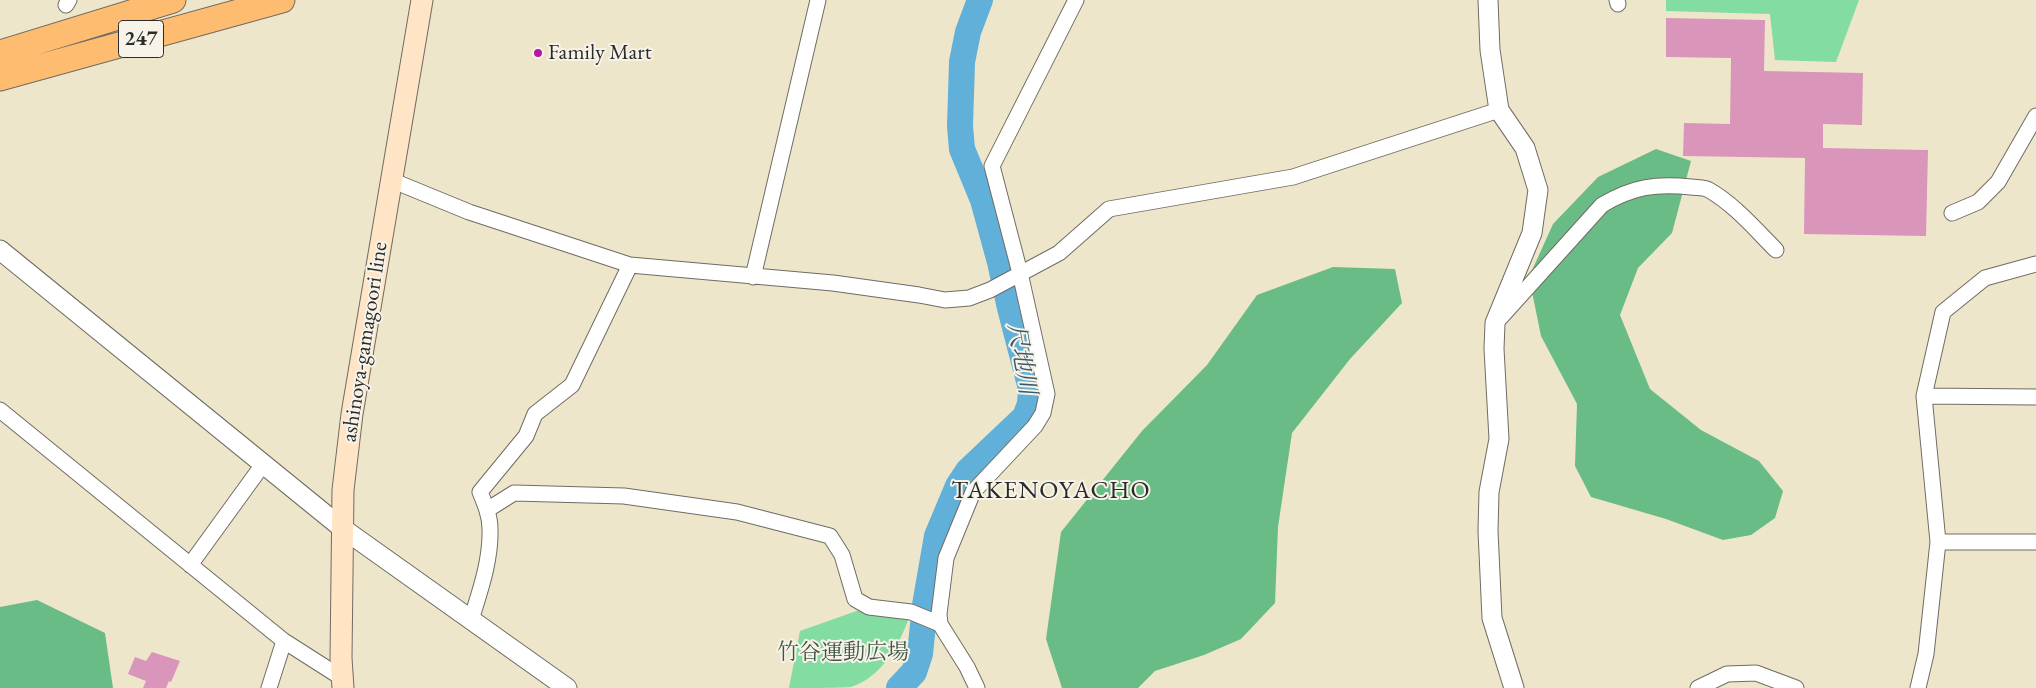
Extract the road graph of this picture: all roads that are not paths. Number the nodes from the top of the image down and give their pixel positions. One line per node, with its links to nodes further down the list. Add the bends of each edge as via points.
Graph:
1 (173, 0): 7 (highway, 247)
2 (282, 0): 8 (highway, 247)
3 (422, 0): 11 (main road, ashinoya-gamagoori line)
4 (818, 0): 18 (street)
5 (1076, 0): 17 (street, via 992,166)
6 (1488, 0): 9 (street, via 1490,50)
7 (0, 53)
8 (0, 78)
9 (1499, 110): 17 (street, via 1293,177 1109,209 1059,253); 19 (street, via 1525,148 1538,190 1532,233)
10 (2036, 116): 12 (street, via 1998,182 1978,202)
11 (391, 180): 16 (street, via 468,212); 25 (main road, ashinoya-gamagoori line, via 352,414)
12 (1952, 213)
13 (0, 250): 23 (street)
14 (1776, 250): 19 (street, via 1736,209 1708,189 1648,186 1620,194 1602,205)
15 (2036, 264): 20 (street, via 1985,278 1942,312)
16 (630, 265): 18 (street); 24 (street, via 572,385 535,414 526,436 480,492)
17 (1018, 274): 18 (street, via 969,298 945,300 833,283); 30 (street, via 1047,394 1043,413 1035,426 973,492 946,558)
18 (753, 276)
19 (1495, 324): 36 (street, via 1499,439 1489,492 1492,618)
20 (1924, 396): 21 (street); 26 (street)
21 (2036, 397)
22 (0, 410): 28 (street)
23 (264, 463): 25 (street); 28 (street)
24 (487, 510): 29 (street, via 490,529 486,569); 30 (street, via 514,493 624,496 737,512 830,536 842,555 855,599 869,607 911,612)
25 (342, 528): 29 (street); 32 (main road, ashinoya-gamagoori line)
26 (1938, 542): 27 (street); 39 (street, via 1926,654)
27 (2036, 542)
28 (190, 565): 31 (street)
29 (471, 620): 34 (street)
30 (938, 623): 35 (street)
31 (284, 641): 32 (street); 33 (street)
32 (342, 683)
33 (269, 688)
34 (567, 688)
35 (977, 688)
36 (1514, 688)
37 (1698, 688): 38 (street, via 1727,674 1756,673)
38 (1796, 688)
39 (1918, 688)

